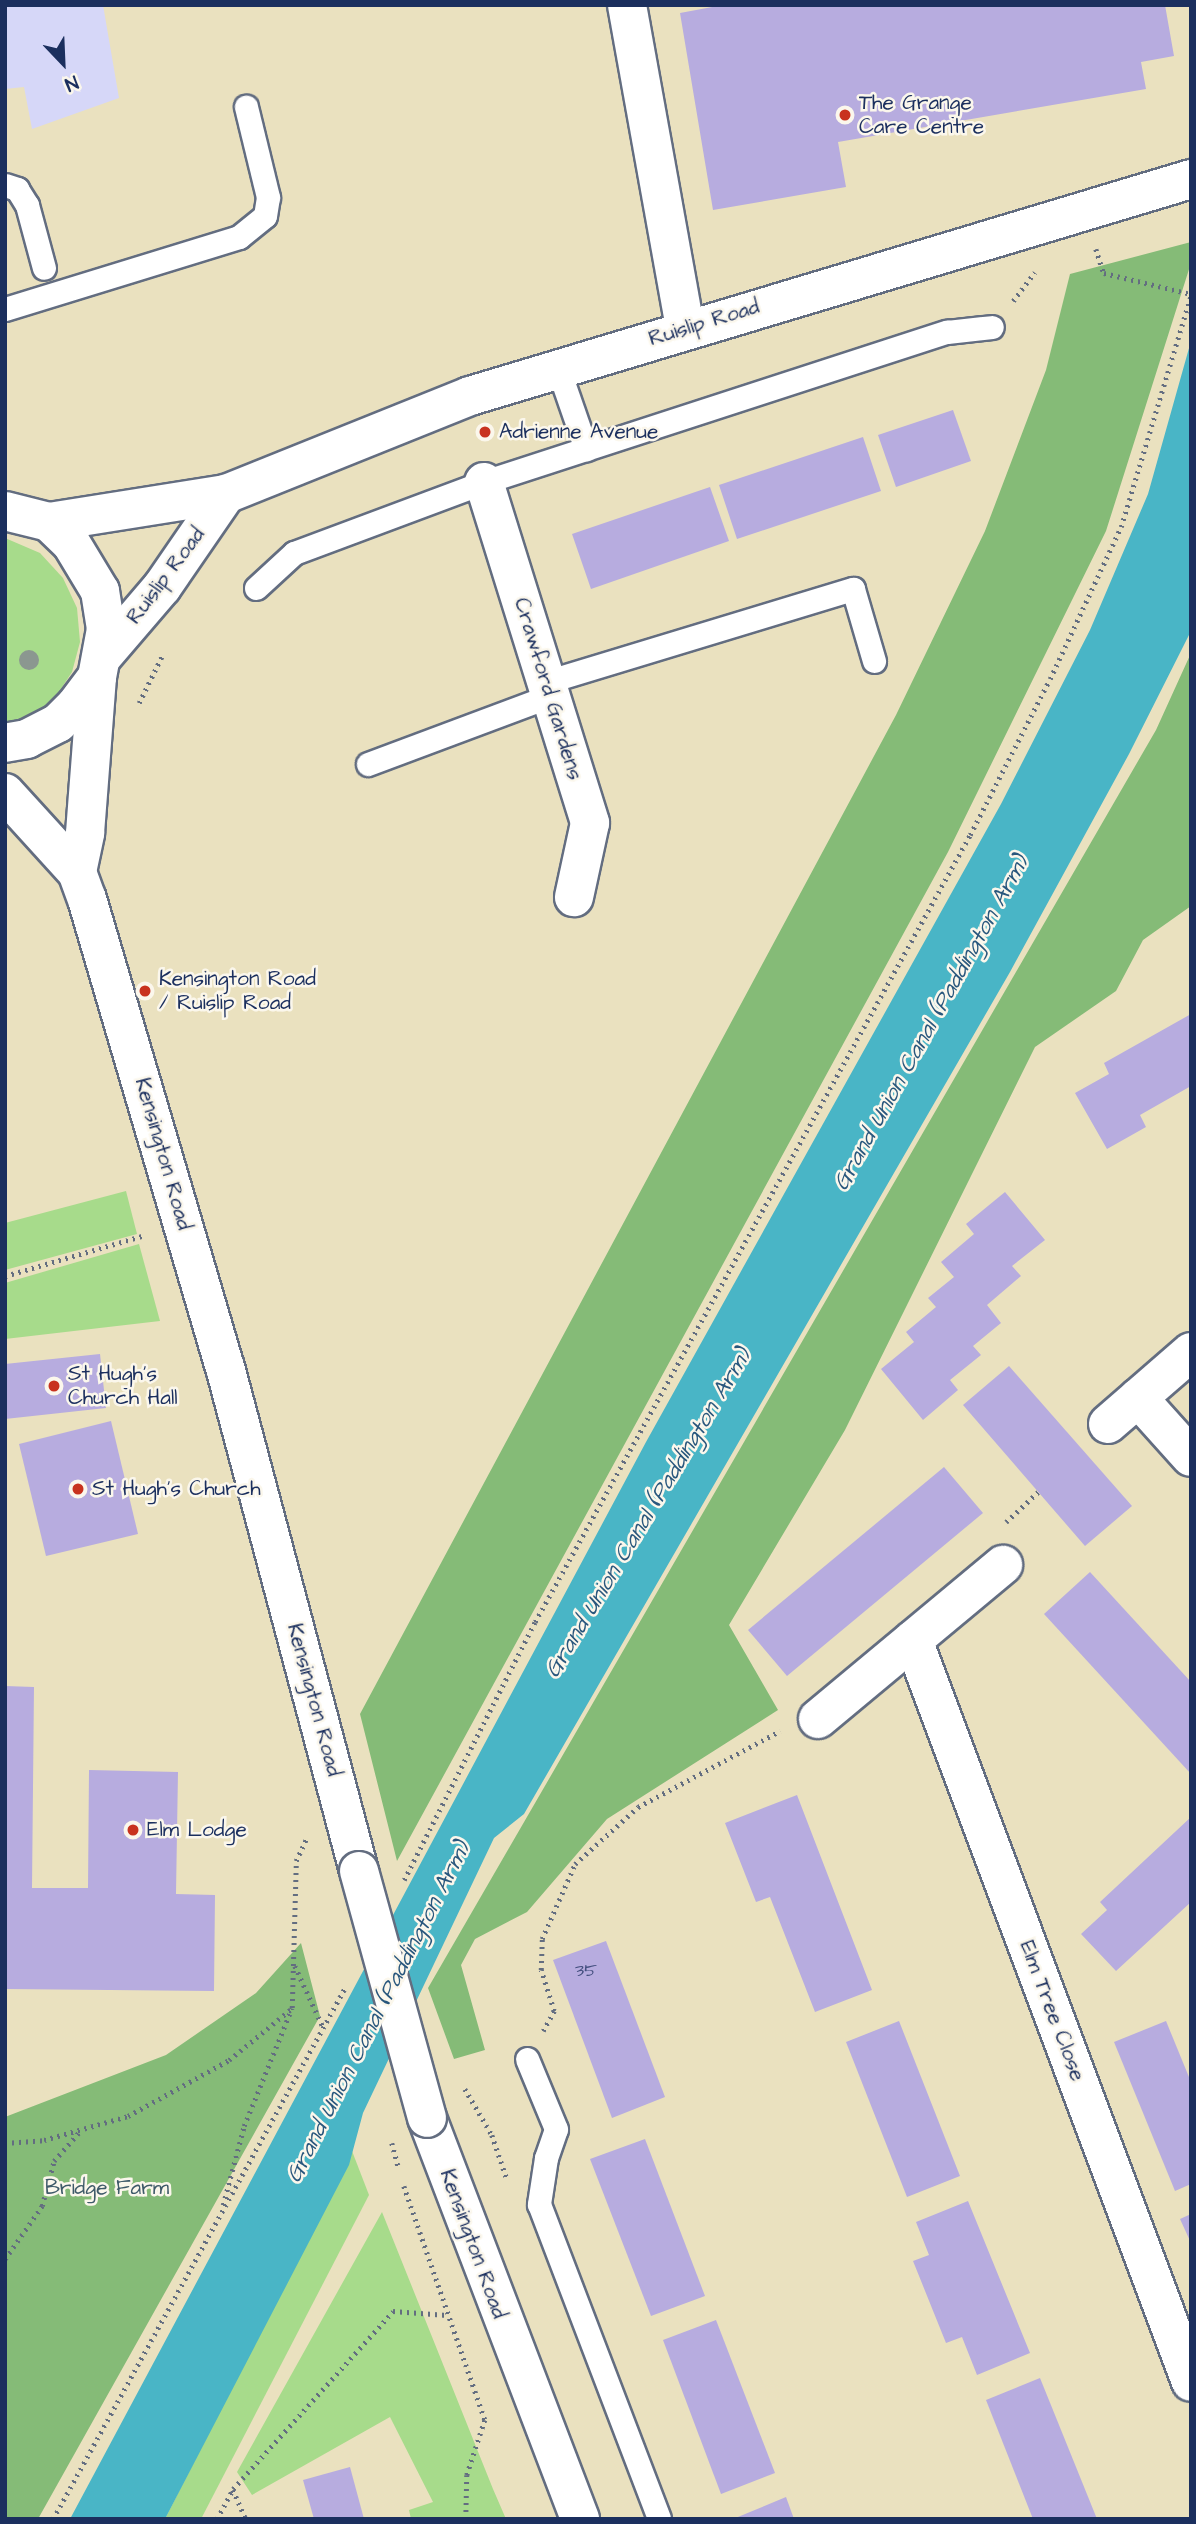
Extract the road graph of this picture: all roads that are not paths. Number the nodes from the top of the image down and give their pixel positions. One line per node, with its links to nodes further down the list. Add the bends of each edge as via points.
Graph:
1 (627, 5): 8 (street)
2 (246, 107): 6 (lane, via 268,197 265,216 239,237)
3 (1191, 179): 8 (street, Ruislip Road)
4 (5, 185): 5 (lane, via 16,189 27,205)
5 (44, 268)
6 (5, 309)
7 (992, 327): 10 (lane, via 947,332)
8 (685, 328): 9 (street, Ruislip Road)
9 (558, 368): 10 (lane); 12 (street, Ruislip Road, via 368,434)
10 (586, 449): 11 (lane)
11 (484, 482): 14 (lane, via 294,553); 17 (street, Crawford Gardens)
12 (226, 494): 13 (street, Ruislip Road); 16 (street, Ruislip Road)
13 (20, 511): 16 (street, Kensington Road, via 83,557 100,591)
14 (256, 588)
15 (874, 661): 17 (lane, via 853,589)
16 (100, 666): 18 (street, Ruislip Road, via 58,723 27,739); 21 (street, Kensington Road, via 85,834)
17 (548, 689): 19 (lane); 22 (street, Crawford Gardens, via 590,823)
18 (5, 743)
19 (368, 764)
20 (5, 793): 21 (street, Kensington Road)
21 (77, 872): 32 (street, Kensington Road, bridge, via 206,1301 426,2118)
22 (574, 897)
23 (1191, 1352): 24 (street)
24 (1138, 1398): 25 (street); 26 (street)
25 (1108, 1424)
26 (1191, 1457)
27 (1003, 1565): 28 (street)
28 (913, 1640): 29 (street); 31 (street, Elm Tree Close)
29 (818, 1719)
30 (527, 2059): 33 (lane, via 556,2129 545,2158 539,2204)
31 (1191, 2382)
32 (580, 2519)
33 (659, 2519)

